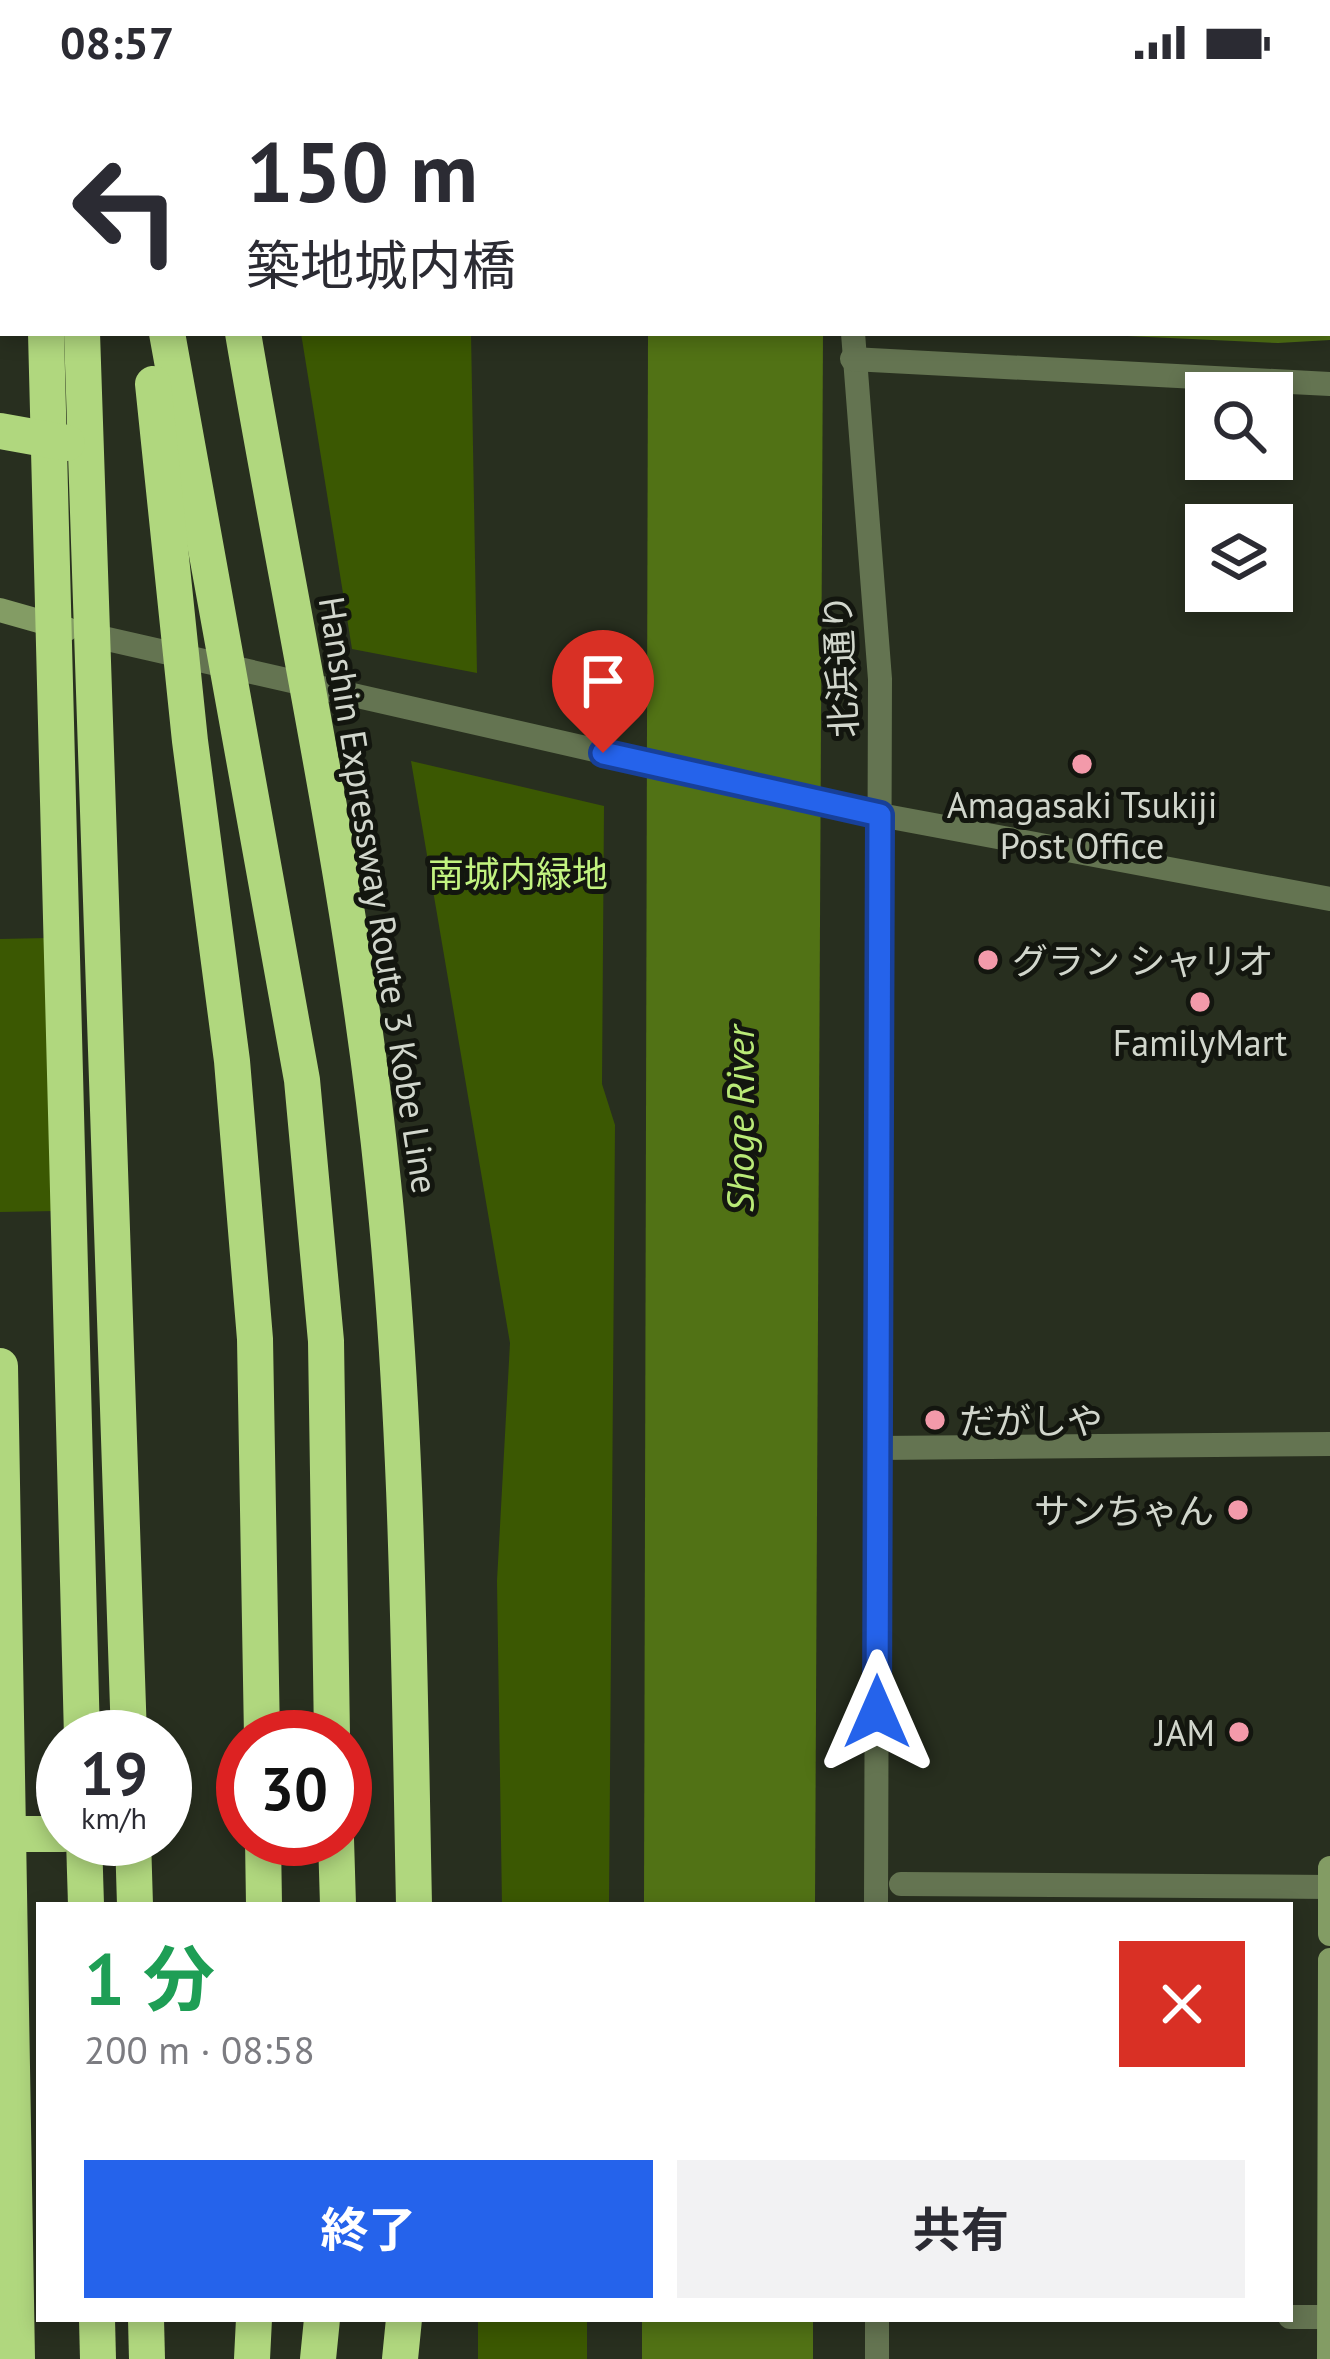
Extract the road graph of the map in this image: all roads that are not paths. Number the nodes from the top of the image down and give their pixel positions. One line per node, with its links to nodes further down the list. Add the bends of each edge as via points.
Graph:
1 (46, 336): 18 (highway)
2 (82, 336): 10 (highway)
3 (148, 336): 20 (highway, via 252,1292)
4 (168, 336): 21 (highway, via 302,1080 326,1341)
5 (244, 336): 35 (highway, Hanshin Expressway Route 3 Kobe Line, via 353,952 383,1181 402,1423)
6 (853, 336): 7 (street, 北浜通り)
7 (852, 359): 8 (street); 13 (street, 北浜通り, via 880,680)
8 (1330, 384)
9 (0, 431): 10 (highway)
10 (87, 446): 12 (highway)
11 (0, 610): 12 (street)
12 (94, 636): 13 (street); 19 (highway)
13 (880, 815): 14 (street); 17 (street, 北浜通り)
14 (1330, 899)
15 (0, 1366): 47 (highway)
16 (1330, 1444): 17 (street)
17 (878, 1448): 36 (street, 北浜通り)
18 (81, 1710)
19 (128, 1710)
20 (261, 1710)
21 (332, 1710)
22 (0, 1834): 23 (highway)
23 (36, 1834)
24 (85, 1866): 31 (highway)
25 (134, 1866): 32 (highway)
26 (263, 1866): 33 (highway)
27 (337, 1866): 34 (highway)
28 (1330, 1868): 30 (street)
29 (901, 1884): 30 (street)
30 (1330, 1887): 37 (street)
31 (86, 1902)
32 (135, 1902)
33 (264, 1902)
34 (338, 1902)
35 (414, 1902)
36 (876, 1902)
37 (1330, 1934)
38 (1330, 1960): 40 (street)
39 (1293, 2317): 40 (street)
40 (1329, 2317): 54 (street)
41 (97, 2322): 48 (highway)
42 (146, 2322): 49 (highway)
43 (254, 2322): 50 (highway)
44 (322, 2322): 51 (highway)
45 (404, 2322): 52 (highway)
46 (877, 2322): 53 (street)
47 (17, 2359)
48 (98, 2359)
49 (147, 2359)
50 (252, 2359)
51 (318, 2359)
52 (400, 2359)
53 (877, 2359)
54 (1329, 2359)

